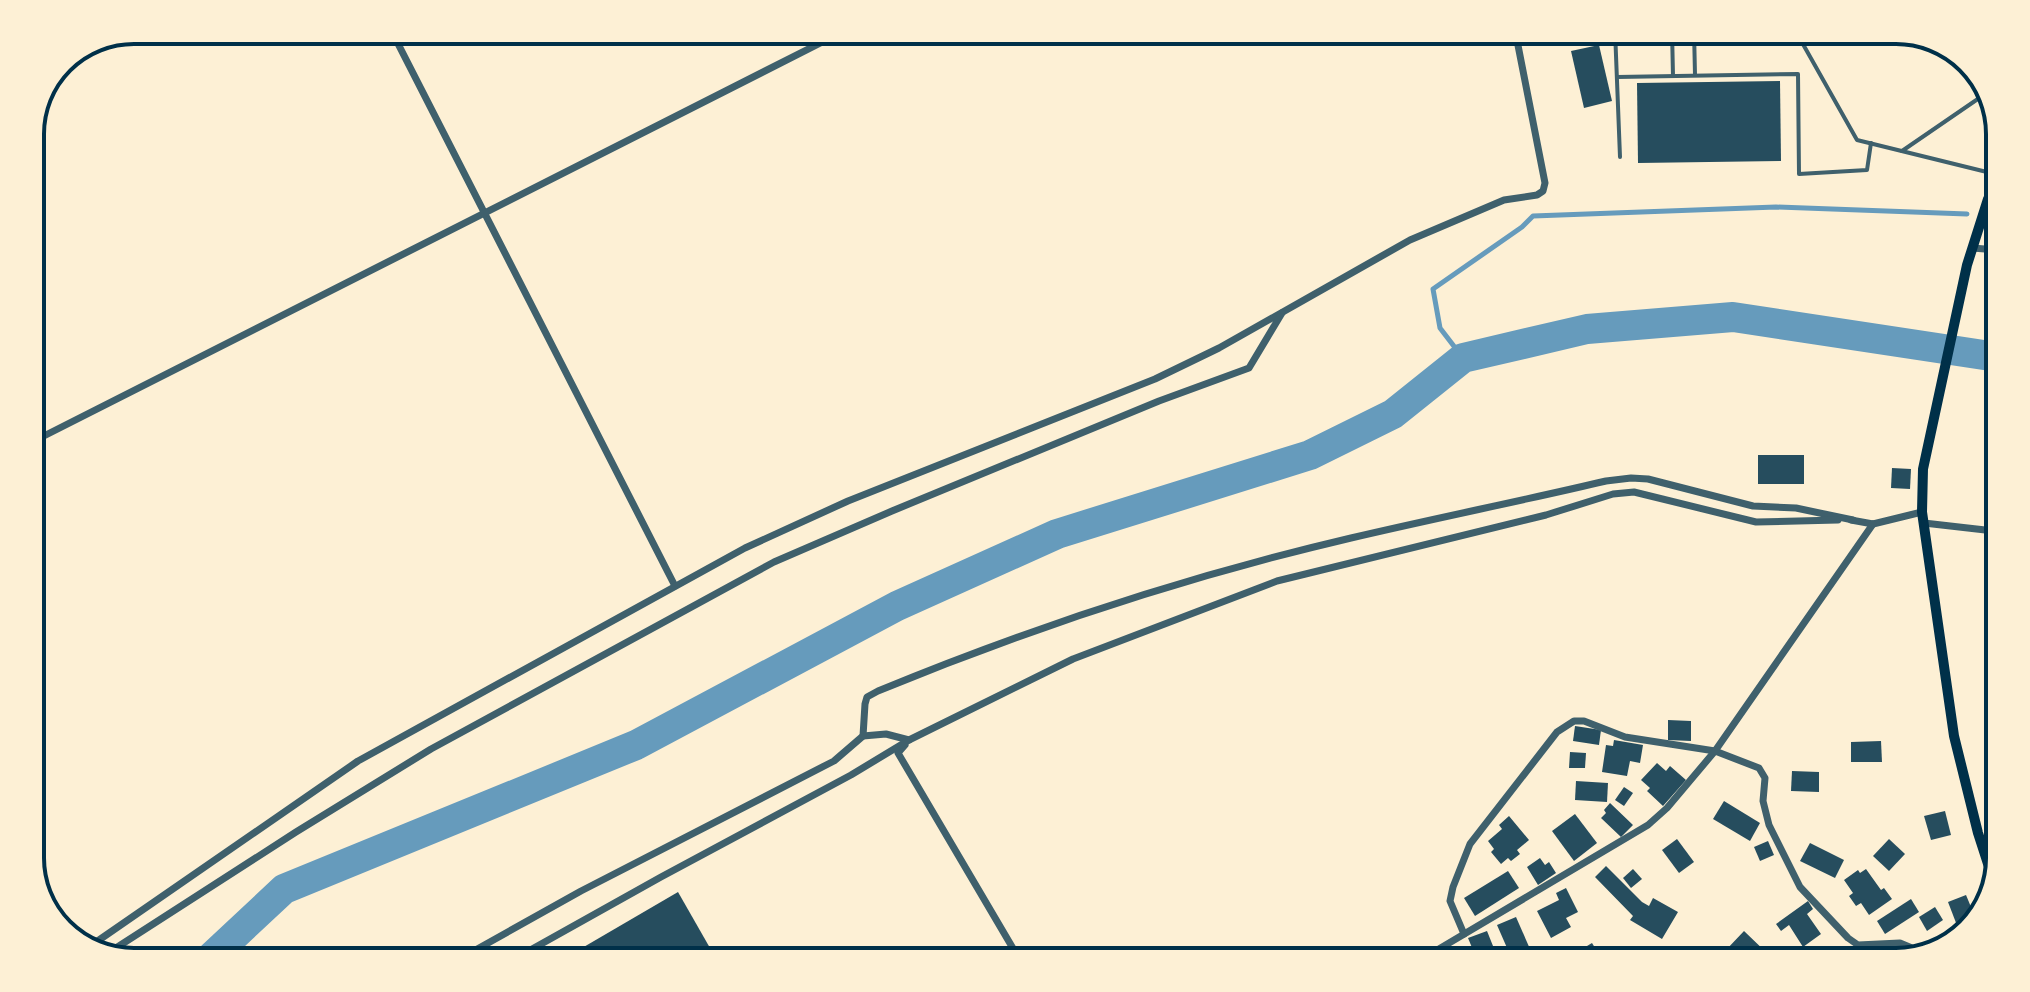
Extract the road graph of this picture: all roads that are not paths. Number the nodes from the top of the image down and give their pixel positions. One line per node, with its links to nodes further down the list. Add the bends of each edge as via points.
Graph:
1 (398, 44): 16 (street)
2 (818, 44): 16 (street)
3 (1518, 44): 20 (street, via 1543,191 1504,200 1410,240)
4 (1616, 44): 10 (lane)
5 (1672, 44): 9 (lane)
6 (1694, 44): 8 (lane)
7 (1803, 44): 12 (lane, via 1857,140)
8 (1695, 75): 9 (lane); 12 (lane, via 1798,74 1799,174 1867,170)
9 (1673, 76): 10 (lane)
10 (1617, 77): 14 (lane)
11 (1979, 98): 13 (lane)
12 (1871, 143): 13 (lane)
13 (1902, 151): 15 (lane)
14 (1620, 157)
15 (1986, 172)
16 (485, 213): 21 (street); 26 (street)
17 (1986, 215): 18 (main road)
18 (1972, 248): 19 (street); 22 (main road, via 1923,469)
19 (1986, 249)
20 (1283, 312): 26 (street, via 1155,379 848,501); 33 (street, via 1249,368 774,562 431,749)
21 (44, 436)
22 (1923, 517): 24 (street); 25 (street); 30 (main road, via 1954,736)
23 (1853, 520): 24 (street); 27 (street, via 1753,506 1648,479 1606,481 1351,538 1066,619 867,697); 28 (street, via 1756,522 1634,492 1613,494 1277,581 1073,659)
24 (1873, 524): 29 (street)
25 (1986, 529)
26 (675, 586): 32 (street, via 358,761)
27 (863, 736): 28 (street); 35 (street, via 834,761)
28 (909, 740): 36 (street); 37 (street, via 898,753)
29 (1715, 751): 31 (street, via 1648,825); 31 (street, via 1625,737 1584,721 1566,725 1470,844 1450,901); 34 (street, via 1763,773 1769,825 1788,865 1800,887 1848,938 1858,945)
30 (1986, 858)
31 (1464, 934): 38 (street)
32 (98, 941)
33 (119, 946)
34 (1908, 947)
35 (479, 948)
36 (534, 948)
37 (1013, 948)
38 (1440, 948)

